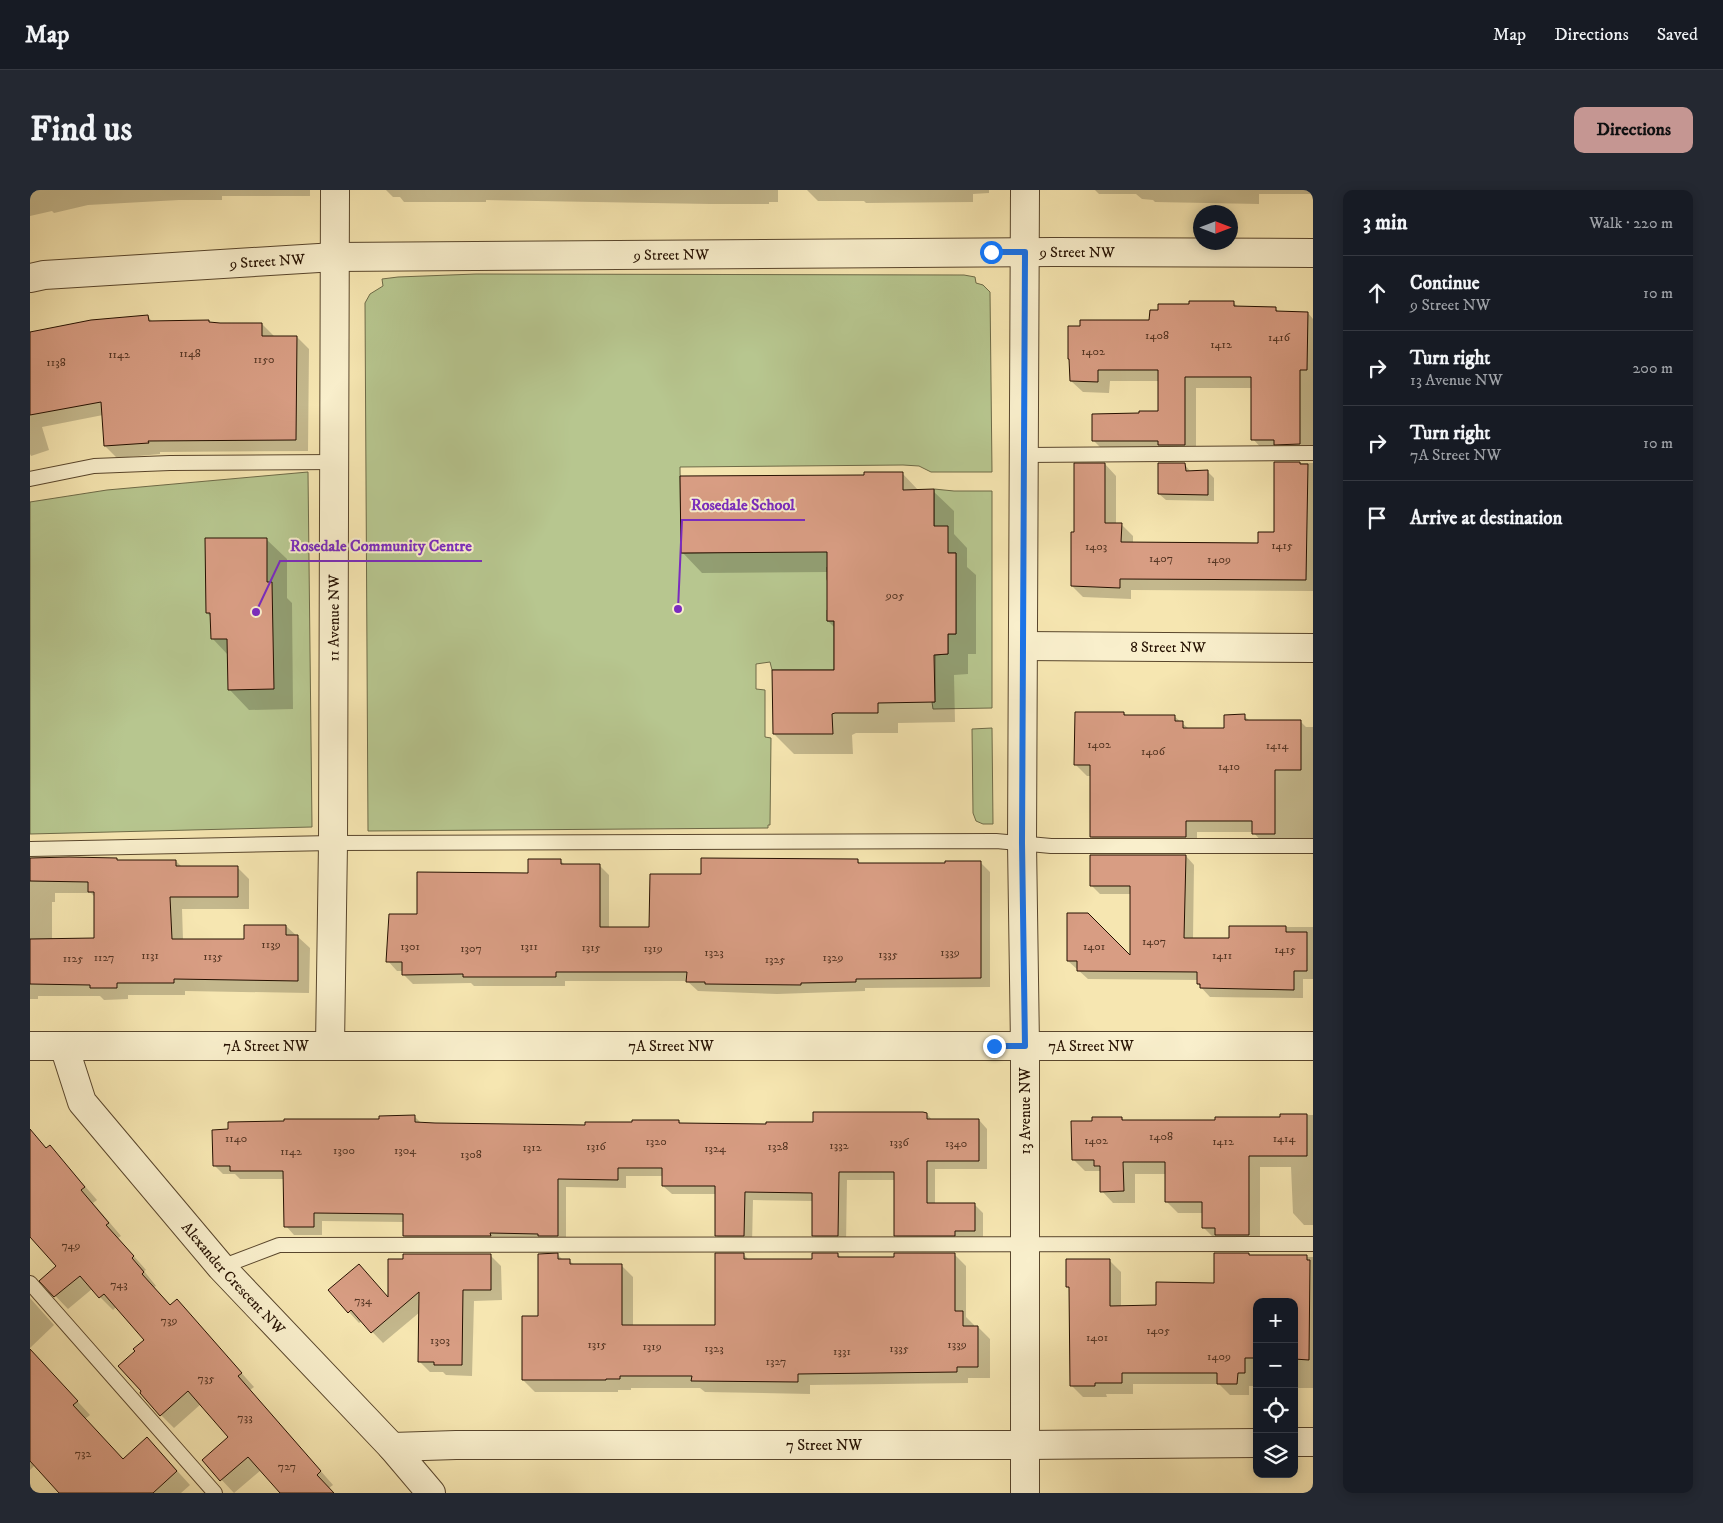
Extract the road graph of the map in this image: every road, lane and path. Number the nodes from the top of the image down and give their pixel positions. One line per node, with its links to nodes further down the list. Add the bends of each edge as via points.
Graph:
1 (335, 190): 5 (street, 11 Avenue NW)
2 (1025, 190): 3 (street, 13 Avenue NW)
3 (1025, 252): 4 (street, 9 Street NW); 5 (street, 9 Street NW); 8 (street, 13 Avenue NW)
4 (1313, 253)
5 (335, 257): 6 (street, 9 Street NW); 9 (street, 11 Avenue NW)
6 (30, 278)
7 (1313, 452): 8 (lane)
8 (1025, 456): 11 (street, 13 Avenue NW)
9 (335, 462): 10 (lane, via 94,466); 13 (street, 11 Avenue NW)
10 (30, 479)
11 (1023, 646): 12 (street, 8 Street NW); 14 (street, 13 Avenue NW)
12 (1313, 648)
13 (333, 843): 14 (lane); 16 (lane); 19 (street, 11 Avenue NW)
14 (1022, 843): 15 (lane, via 1051,846); 20 (street, 13 Avenue NW)
15 (1313, 846)
16 (30, 849)
17 (30, 1046): 18 (street, 7A Street NW)
18 (64, 1046): 19 (street, 7A Street NW); 24 (street, Alexander Crescent NW, via 82,1102)
19 (330, 1046): 20 (street, 7A Street NW)
20 (1025, 1046): 21 (street, 7A Street NW); 23 (street, 13 Avenue NW)
21 (1313, 1046)
22 (1313, 1244): 23 (lane)
23 (1024, 1245): 24 (lane, via 279,1245); 29 (street, 13 Avenue NW)
24 (221, 1267): 30 (street, Alexander Crescent NW)
25 (30, 1283): 31 (lane)
26 (1298, 1442): 27 (street)
27 (1313, 1442)
28 (1253, 1443): 29 (street, 7 Street NW)
29 (1025, 1444): 30 (street, 7 Street NW, via 456,1444); 33 (street, 13 Avenue NW)
30 (392, 1447): 32 (street, Alexander Crescent NW)
31 (215, 1493)
32 (431, 1493)
33 (1025, 1493)

